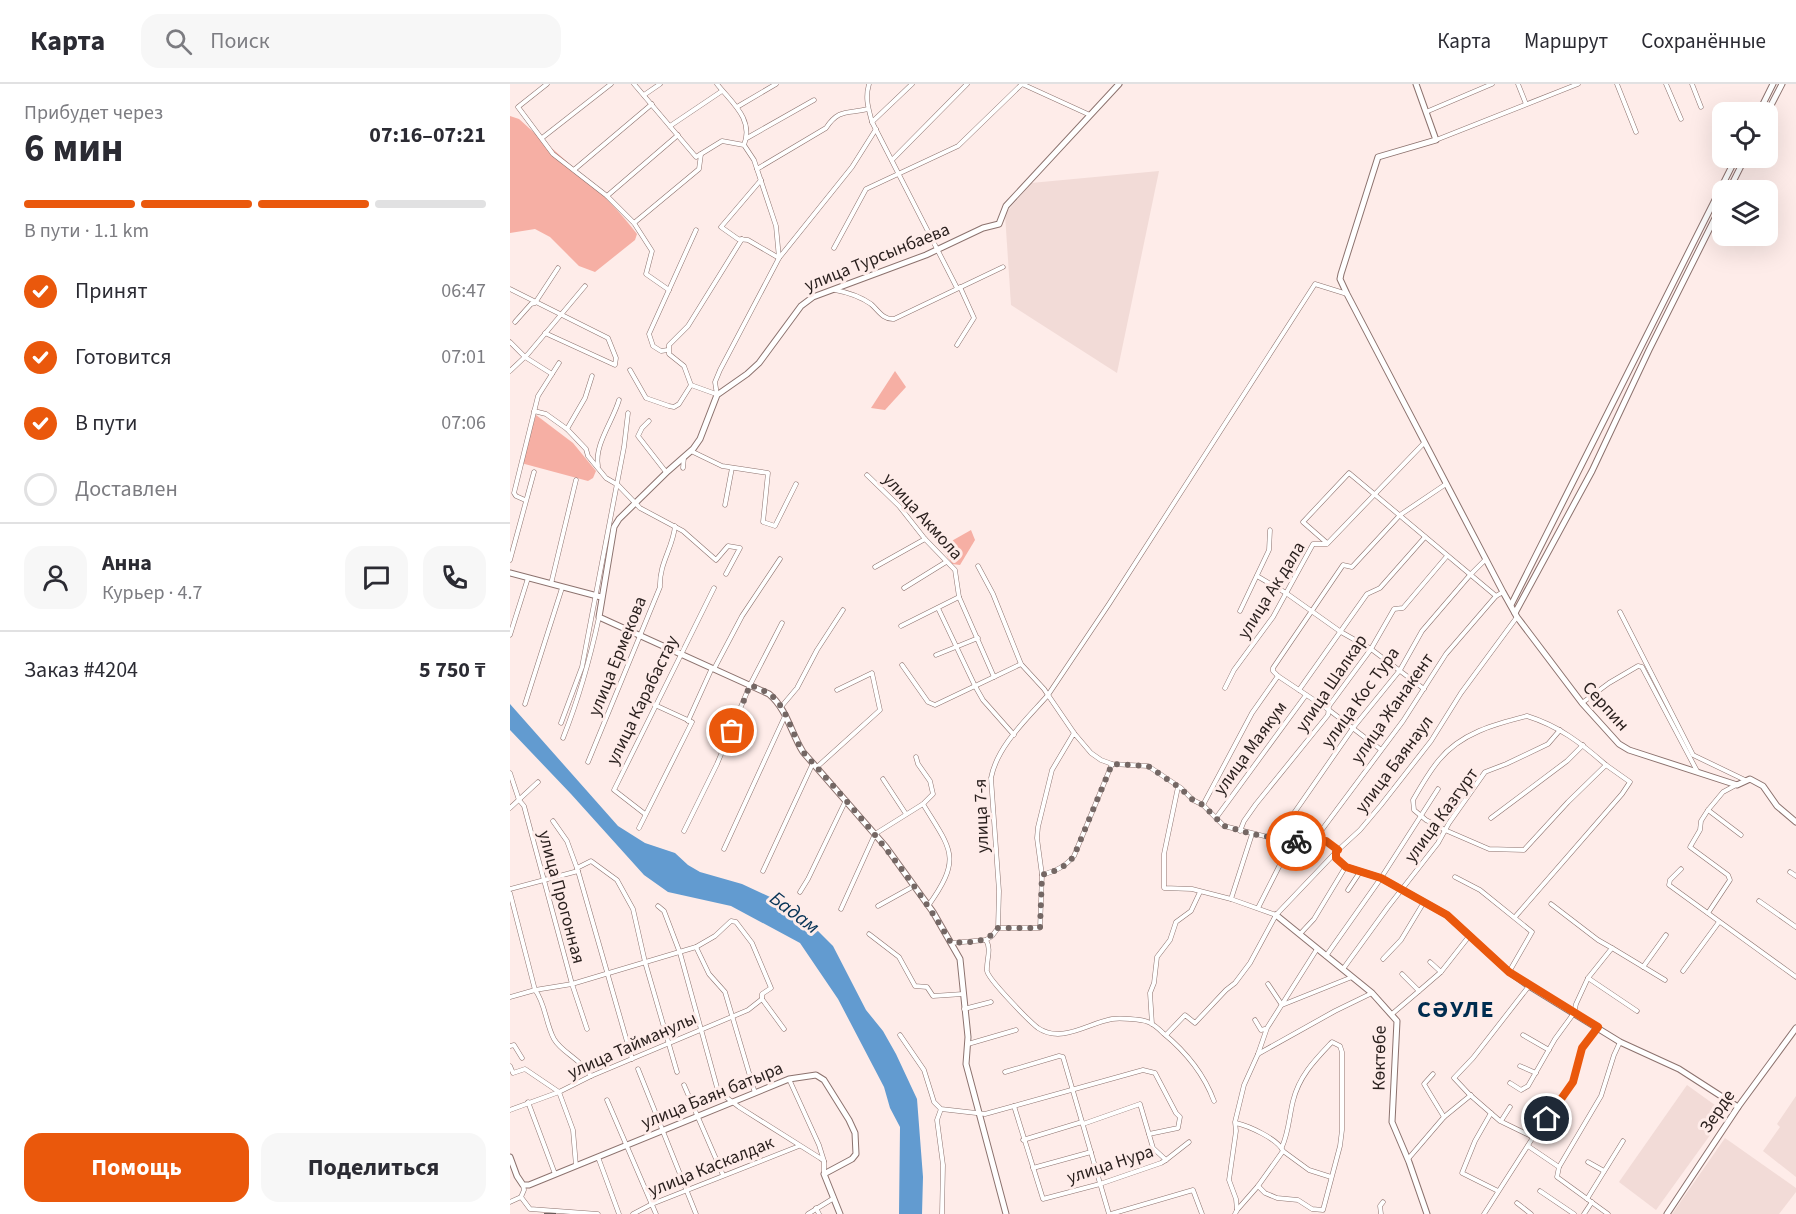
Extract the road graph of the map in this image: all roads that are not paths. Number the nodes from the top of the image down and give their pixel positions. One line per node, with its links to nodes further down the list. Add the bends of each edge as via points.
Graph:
1 (547, 84): 38 (street, via 518,107)
2 (611, 84): 38 (street)
3 (634, 84): 21 (street)
4 (660, 84): 21 (street)
5 (776, 84): 27 (street)
6 (869, 84): 29 (street)
7 (912, 84): 33 (street)
8 (967, 84): 43 (street)
9 (1022, 84): 31 (street); 47 (street, via 958,146)
10 (1119, 84): 31 (street, улица Турсынбаева)
11 (1416, 84): 30 (street)
12 (1492, 84): 30 (street)
13 (1518, 84): 26 (street)
14 (1578, 84): 26 (street)
15 (1617, 84): 36 (street)
16 (1666, 84): 32 (street)
17 (1692, 84): 28 (street)
18 (1773, 84): 23 (street)
19 (1782, 84): 24 (street)
20 (720, 87): 27 (street); 34 (street)
21 (644, 95): 25 (street)
22 (814, 100): 39 (street)
23 (1764, 102)
24 (1773, 102)
25 (652, 104): 34 (street); 45 (street)
26 (1526, 104): 40 (street)
27 (737, 107): 39 (street, via 744,117)
28 (1701, 107)
29 (868, 109): 33 (street); 46 (street, via 840,114 826,128)
30 (1426, 112): 40 (street)
31 (1090, 115): 55 (street, улица Турсынбаева, via 1006,206 999,224)
32 (1681, 119)
33 (872, 122): 35 (street)
34 (670, 126): 37 (street)
35 (876, 129): 43 (street); 56 (street, via 852,166)
36 (1636, 132)
37 (678, 135): 42 (street, via 696,157); 49 (street)
38 (542, 138): 45 (street, via 553,154)
39 (747, 138): 41 (street)
40 (1436, 140): 64 (street, via 1378,157 1341,274)
41 (744, 145): 42 (street, via 722,141); 46 (street)
42 (702, 154): 50 (street, via 699,169)
43 (892, 160): 47 (street)
44 (1731, 168): 129 (street)
45 (575, 169): 49 (street)
46 (757, 170): 48 (street)
47 (899, 174): 54 (street, via 866,189); 55 (street)
48 (760, 180): 53 (street, via 721,227); 56 (street, via 776,226)
49 (606, 196): 50 (street)
50 (634, 223): 62 (street, via 652,251 646,274)
51 (1712, 224): 135 (street, via 1592,471)
52 (696, 230): 62 (street)
53 (742, 239): 56 (street); 71 (street, via 688,326)
54 (834, 248)
55 (938, 250): 60 (street); 63 (street, улица Турсынбаева)
56 (779, 258): 79 (street, via 720,370 715,382)
57 (1003, 267): 60 (street)
58 (558, 268): 65 (street)
59 (585, 286): 66 (street)
60 (959, 288): 63 (street, via 889,320 869,303); 70 (street, via 974,318)
61 (510, 289): 65 (street)
62 (669, 290): 71 (street, via 649,334 653,346)
63 (835, 290): 79 (street, улица Турсынбаева, via 813,297 801,306 759,363)
64 (1347, 294): 85 (street, Серпин); 159 (street, улица 7-я, via 1315,284)
65 (535, 303): 66 (street); 67 (street)
66 (560, 315): 68 (street); 68 (street, via 608,338 615,365)
67 (516, 322)
68 (545, 333): 72 (street)
69 (510, 342): 72 (street)
70 (957, 345)
71 (668, 350): 78 (street, via 684,366)
72 (525, 357): 74 (street); 76 (street)
73 (559, 363): 76 (street)
74 (510, 370)
75 (630, 370): 78 (street, via 646,398 669,406 679,404)
76 (552, 374): 81 (street)
77 (592, 376): 84 (street, via 585,398)
78 (691, 386): 79 (street)
79 (717, 395): 86 (street, via 700,439)
80 (620, 400): 88 (street, via 597,453)
81 (534, 411): 84 (street, via 546,414); 99 (street, via 514,493)
82 (628, 413): 95 (street)
83 (649, 421): 92 (street, via 638,436)
84 (567, 429): 88 (street)
85 (1424, 443): 97 (street, Серпин); 98 (street, улица Ак дала)
86 (691, 451): 87 (street); 90 (street)
87 (684, 456): 89 (street); 92 (street)
88 (598, 467): 95 (street)
89 (683, 468)
90 (732, 468): 96 (street, via 768,473 763,522 770,526 775,526); 101 (street)
91 (534, 472): 99 (street)
92 (666, 472): 100 (street)
93 (867, 475): 106 (street, улица Акмола)
94 (576, 480): 120 (street)
95 (616, 484): 100 (street); 127 (street)
96 (796, 484)
97 (1446, 484): 102 (street); 111 (street, Серпин)
98 (1375, 494): 102 (street); 107 (street, улица Ак дала); 107 (street, via 1347,474 1303,522)
99 (525, 500): 110 (street)
100 (635, 503): 103 (street); 127 (street, via 614,527)
101 (725, 505)
102 (1400, 515): 105 (street); 133 (street, via 1352,567 1343,565)
103 (675, 526): 116 (street, via 716,560 728,546 740,549); 141 (street, улица Ермекова, via 659,574 660,587)
104 (1270, 530): 118 (street, via 1269,550)
105 (1425, 537): 108 (street); 139 (street, улица Маякум, via 1380,588 1367,594)
106 (925, 539): 112 (street, улица Акмола); 114 (street)
107 (1327, 544): 125 (street, улица Ак дала, via 1313,544)
108 (1447, 556): 117 (street); 144 (street, улица Шалкар, via 1403,608 1394,609)
109 (780, 559): 149 (street)
110 (510, 560)
111 (1485, 560): 117 (street, улица Кос Тура); 124 (street, Серпин)
112 (946, 562): 123 (street); 128 (street, улица Акмола, via 955,570)
113 (978, 566): 147 (street)
114 (875, 567)
115 (510, 573): 119 (street)
116 (726, 574)
117 (1470, 575): 126 (street); 150 (street, улица Кос Тура, via 1422,631)
118 (1257, 576): 125 (street); 132 (street)
119 (528, 578): 120 (street); 140 (street)
120 (551, 585): 121 (street)
121 (561, 588): 127 (street); 162 (street)
122 (714, 588): 145 (street, улица Карабастау)
123 (904, 588)
124 (1503, 592): 126 (street, улица Жанакент); 129 (street, Серпин)
125 (1286, 593): 133 (street); 155 (street, улица Ак дала)
126 (1496, 596): 156 (street, улица Жанакент, via 1446,654)
127 (598, 597): 136 (street); 168 (street, via 582,667)
128 (959, 597): 130 (street); 142 (street, улица Акмола)
129 (1511, 605): 135 (street, Серпин)
130 (938, 608): 138 (street); 143 (street)
131 (843, 610): 164 (street, via 797,688)
132 (1240, 610)
133 (1311, 611): 139 (street); 151 (street, via 1273,668)
134 (1620, 612): 184 (street, via 1695,758)
135 (1516, 615): 161 (street, Серпин); 213 (street, улица Баянаул, via 1431,741 1360,830)
136 (599, 617): 141 (street); 173 (street, via 576,706)
137 (782, 623): 153 (street)
138 (901, 626)
139 (1341, 632): 144 (street); 158 (street, улица Маякум)
140 (510, 635)
141 (640, 636): 145 (street); 177 (street, улица Ермекова)
142 (978, 638): 143 (street); 152 (street, улица Акмола)
143 (957, 646): 146 (street); 154 (street)
144 (1371, 649): 150 (street); 165 (street, улица Шалкар)
145 (680, 654): 149 (street); 163 (street, улица Карабастау)
146 (936, 655)
147 (1021, 664): 152 (street); 159 (street)
148 (902, 666): 154 (street, via 928,702 935,705)
149 (713, 669): 153 (street); 167 (street)
150 (1400, 670): 156 (street); 169 (street, улица Кос Тура)
151 (1278, 676): 158 (street); 192 (street, via 1252,713)
152 (994, 677): 154 (street)
153 (750, 685): 164 (street, via 769,694); 204 (street)
154 (975, 686): 172 (street)
155 (1225, 688)
156 (1424, 689): 175 (street, улица Жанакент)
157 (837, 690): 179 (street, via 872,673 880,710)
158 (1299, 690): 160 (street)
159 (1047, 695): 171 (street); 172 (street, улица 7-я)
160 (1306, 695): 165 (street); 198 (street, улица Маякум)
161 (1582, 703): 182 (street, Серпин, via 1629,750); 182 (street, via 1609,683 1642,667)
162 (525, 704)
163 (655, 705): 167 (street); 195 (street, улица Карабастау, via 614,790)
164 (781, 707): 166 (street)
165 (1329, 710): 169 (street); 205 (street, улица Шалкар, via 1329,715 1256,804)
166 (786, 715): 179 (street, via 796,740); 212 (street)
167 (688, 721): 195 (street, via 692,722)
168 (561, 723)
169 (1353, 728): 175 (street); 209 (street, улица Кос Тура)
170 (1560, 730): 174 (street); 197 (street, via 1527,716 1494,724 1463,739 1440,758 1413,800 1414,810); 203 (street, улица Казгурт, via 1548,744 1485,772)
171 (1074, 733): 178 (street, via 1091,753); 220 (street, via 1052,770 1038,827)
172 (1014, 735): 245 (street, улица 7-я, via 993,767 991,778)
173 (562, 738)
174 (1583, 745): 180 (street); 199 (street)
175 (1380, 748): 210 (street, улица Жанакент)
176 (916, 758): 191 (street, via 932,787 933,794)
177 (588, 762)
178 (1112, 764): 187 (street, via 1148,766); 220 (street, via 1074,856 1059,870)
179 (815, 765): 190 (street); 217 (street)
180 (1606, 765): 203 (street, via 1524,850 1489,849); 242 (street, via 1630,782)
181 (510, 772): 189 (street, улица Прогонная)
182 (1697, 772): 186 (street, Серпин)
183 (883, 779): 196 (street)
184 (1748, 780): 186 (street); 201 (street, via 1763,786 1777,806)
185 (538, 782): 189 (street)
186 (1737, 785): 194 (street, via 1723,792)
187 (1178, 787): 192 (street); 230 (street, via 1164,854 1164,888)
188 (1438, 789): 197 (street)
189 (519, 800): 193 (street); 224 (street, улица Прогонная, via 524,806)
190 (846, 800): 206 (street); 229 (street)
191 (923, 804): 196 (street); 237 (street, via 946,841 950,863 943,884)
192 (1203, 805): 198 (street)
193 (510, 808)
194 (1708, 810): 208 (street); 240 (street, via 1690,847 1730,880)
195 (645, 814): 202 (street)
196 (906, 814): 206 (street)
197 (1421, 815): 203 (street); 223 (street)
198 (1216, 818): 205 (street, via 1224,826)
199 (1491, 818)
200 (553, 821): 216 (street, via 567,841)
201 (1796, 822)
202 (639, 828)
203 (1445, 830): 226 (street, улица Казгурт)
204 (684, 831)
205 (1240, 831): 207 (street)
206 (875, 834): 225 (street); 239 (street)
207 (1252, 834): 209 (street); 231 (street)
208 (1741, 835)
209 (1276, 839): 211 (street)
210 (1314, 839): 211 (street); 213 (street, via 1326,841)
211 (1292, 841): 238 (street)
212 (724, 849)
213 (1337, 851): 214 (street, via 1336,858); 241 (street, улица Баянаул)
214 (1346, 866): 218 (street); 247 (street, via 1314,919)
215 (1681, 869): 240 (street, via 1669,885)
216 (577, 870): 224 (street); 258 (street, via 591,861 617,880 633,909); 265 (street)
217 (763, 872)
218 (1360, 872): 223 (street); 227 (street)
219 (1790, 872): 221 (street)
220 (1042, 875): 245 (street, via 1040,928)
221 (1796, 876)
222 (1455, 877): 242 (street, via 1480,890)
223 (1381, 878): 226 (street); 256 (street)
224 (544, 881): 228 (street); 271 (street, улица Прогонная)
225 (914, 886): 236 (street); 237 (street)
226 (1403, 889): 233 (street); 261 (street, улица Казгурт)
227 (1348, 890)
228 (510, 891): 274 (street)
229 (800, 892)
230 (1200, 892): 231 (street); 288 (street, via 1191,911 1176,922 1170,940 1157,957 1150,993)
231 (1231, 899): 238 (street)
232 (1759, 901): 244 (street)
233 (1424, 902): 248 (street); 257 (street, via 1401,940)
234 (1551, 904): 253 (street)
235 (658, 906): 255 (street, via 664,911)
236 (878, 906)
237 (928, 906): 251 (street)
238 (1258, 908): 241 (street)
239 (841, 909)
240 (1708, 914): 243 (street)
241 (1276, 915): 247 (street, Көктөбе); 297 (street, улица Баянаул, via 1250,963 1234,983 1195,1023 1185,1015)
242 (1515, 918): 264 (street, via 1532,932)
243 (1719, 922): 262 (street); 268 (street)
244 (1796, 927)
245 (998, 928): 250 (street)
246 (869, 934): 277 (street, via 899,957 915,986 925,986 933,996)
247 (1300, 934): 254 (street, Көктөбе)
248 (1470, 935): 263 (street); 264 (street)
249 (1666, 935): 260 (street)
250 (987, 941): 251 (street); 288 (street, via 987,972 991,981 1020,1012 1046,1032 1069,1034 1112,1019)
251 (951, 943): 277 (street, via 961,964)
252 (696, 947): 255 (street); 279 (street, via 731,921 736,922 752,943 771,988 762,994); 286 (street, via 709,974 725,992)
253 (1612, 948): 260 (street); 269 (street)
254 (1317, 949): 256 (street, Көктөбе); 281 (street)
255 (680, 953): 258 (street); 293 (street)
256 (1326, 956): 261 (street, Көктөбе)
257 (1383, 959)
258 (645, 962): 265 (street); 300 (street)
259 (1430, 963): 263 (street)
260 (1643, 967): 270 (street)
261 (1343, 969): 267 (street, Көктөбе)
262 (1683, 971)
263 (1441, 972): 275 (street)
264 (1509, 972): 273 (street)
265 (608, 973): 271 (street); 306 (street)
266 (1402, 974): 275 (street)
267 (1352, 977): 276 (street, Көктөбе); 281 (street)
268 (1796, 977)
269 (1588, 978): 283 (street); 284 (street)
270 (1665, 980)
271 (572, 984): 274 (street); 292 (street, улица Прогонная)
272 (1268, 984): 281 (street)
273 (1529, 986): 284 (street); 321 (street, via 1454,1078)
274 (535, 990): 278 (street); 314 (street, via 555,1041 584,1065)
275 (1419, 991): 285 (street)
276 (1372, 993): 285 (street, Көктөбе); 304 (street)
277 (963, 994): 282 (street)
278 (510, 998)
279 (762, 999): 286 (street, улица Тайманулы); 294 (street)
280 (991, 1002): 282 (street)
281 (1282, 1005): 290 (street)
282 (964, 1009): 301 (street)
283 (1636, 1011)
284 (1574, 1013): 289 (street); 303 (street)
285 (1392, 1014): 351 (street, Көктөбе, via 1397,1021 1392,1122)
286 (733, 1016): 293 (street, улица Тайманулы); 320 (street)
287 (1255, 1020): 290 (street, via 1261,1030)
288 (1152, 1024): 297 (street)
289 (1598, 1027): 299 (street); 340 (street, via 1582,1048 1573,1082)
290 (1266, 1028): 304 (street)
291 (1796, 1028): 328 (street, Зерде)
292 (587, 1029)
293 (701, 1029): 300 (street, улица Тайманулы); 325 (street, via 718,1090)
294 (784, 1029)
295 (1016, 1030): 301 (street)
296 (900, 1035): 329 (street, via 924,1070 934,1102)
297 (1166, 1035): 323 (street, via 1201,1073)
298 (1524, 1035): 303 (street)
299 (1620, 1042): 328 (street, via 1679,1069); 356 (street, via 1601,1096)
300 (668, 1043): 306 (street, улица Тайманулы); 310 (street)
301 (968, 1044): 331 (street, via 966,1064)
302 (510, 1046): 305 (street, via 514,1045)
303 (1549, 1050): 312 (street)
304 (1258, 1054): 336 (street, via 1244,1085)
305 (522, 1058)
306 (632, 1059): 314 (street, улица Тайманулы)
307 (510, 1066): 319 (street, via 513,1073 525,1070)
308 (1520, 1066): 312 (street)
309 (638, 1070): 338 (street)
310 (677, 1072)
311 (1005, 1072): 318 (street, via 1063,1057)
312 (1536, 1073): 316 (street, via 1521,1090)
313 (1433, 1074): 334 (street, via 1424,1084)
314 (591, 1076): 319 (street, улица Тайманулы)
315 (789, 1079): 320 (street, улица Баян батыра); 353 (street); 360 (street, улица Баян батыра, via 816,1075 824,1080 855,1133 856,1154)
316 (1510, 1083)
317 (684, 1085): 333 (street)
318 (1072, 1089): 326 (street); 337 (street); 339 (street, via 1143,1070 1155,1073 1180,1116 1178,1128)
319 (559, 1092): 324 (street, улица Тайманулы); 355 (street, via 573,1130)
320 (755, 1093): 325 (street, улица Баян батыра)
321 (1471, 1095): 332 (street); 334 (street)
322 (607, 1100): 345 (street)
323 (1214, 1101)
324 (528, 1102): 330 (street, улица Тайманулы); 359 (street)
325 (734, 1102): 333 (street, улица Баян батыра); 344 (street)
326 (1014, 1106): 331 (street); 341 (street, улица Нура)
327 (1509, 1107): 335 (street)
328 (1738, 1107): 400 (street, Зерде)
329 (941, 1109): 331 (street); 389 (street, via 937,1120 943,1165)
330 (510, 1110)
331 (981, 1113): 390 (street)
332 (1491, 1113): 335 (street); 367 (street, via 1462,1173)
333 (698, 1117): 338 (street, улица Баян батыра); 361 (street)
334 (1444, 1117): 351 (street)
335 (1501, 1121): 340 (street)
336 (1235, 1122): 347 (street, via 1251,1127); 371 (street, via 1229,1180)
337 (1082, 1123): 339 (street, улица Нура, via 1140,1104); 341 (street, улица Нура); 348 (street)
338 (663, 1131): 345 (street, улица Баян батыра); 366 (street)
339 (1149, 1134): 352 (street, улица Нура, via 1155,1151)
340 (1533, 1137): 346 (street)
341 (1023, 1140): 357 (street, улица Нура)
342 (1623, 1141): 358 (street)
343 (1189, 1142): 352 (street)
344 (800, 1145): 353 (street); 361 (street, улица Каскалдак)
345 (626, 1146): 350 (street, улица Баян батыра); 378 (street)
346 (1528, 1146): 356 (street); 367 (street)
347 (1282, 1149): 362 (street, via 1309,1170); 362 (street, via 1296,1090 1311,1064 1332,1042 1340,1046 1343,1113 1340,1146); 365 (street)
348 (1091, 1152): 357 (street, улица Нура); 363 (street)
349 (510, 1157): 364 (street)
350 (598, 1157): 355 (street, улица Баян батыра); 382 (street)
351 (1408, 1159): 394 (street, Көктөбе)
352 (1166, 1160): 363 (street, улица Нура)
353 (824, 1161): 360 (street)
354 (1588, 1162): 358 (street)
355 (576, 1166): 359 (street, улица Баян батыра)
356 (1560, 1167): 372 (street, via 1558,1179)
357 (1033, 1168): 363 (street, улица Нура, via 1043,1199)
358 (1604, 1171): 372 (street)
359 (556, 1174): 364 (street, улица Баян батыра)
360 (824, 1174): 370 (street)
361 (723, 1175): 366 (street, улица Каскалдак)
362 (1330, 1177): 365 (street, via 1323,1210 1306,1207 1298,1200 1277,1198)
363 (1100, 1184): 391 (street)
364 (523, 1185): 369 (street)
365 (1258, 1186): 373 (street)
366 (687, 1190): 378 (street, улица Каскалдак); 385 (street)
367 (1499, 1191): 395 (street)
368 (1540, 1191): 397 (street)
369 (521, 1197): 374 (street); 381 (street, via 530,1209)
370 (834, 1198): 379 (street); 388 (street)
371 (1236, 1199): 373 (street); 380 (street)
372 (1587, 1199): 376 (street)
373 (1244, 1201): 380 (street)
374 (510, 1202)
375 (1383, 1202): 393 (street)
376 (1592, 1202): 398 (street); 399 (street)
377 (1517, 1203): 396 (street)
378 (652, 1204): 383 (street, улица Каскалдак); 384 (street)
379 (816, 1209): 386 (street); 387 (street)
380 (1236, 1212)
381 (598, 1214)
382 (619, 1214)
383 (633, 1214)
384 (656, 1214)
385 (696, 1214)
386 (808, 1214)
387 (819, 1214)
388 (840, 1214)
389 (942, 1214)
390 (1006, 1214)
391 (1110, 1214): 392 (street, via 1192,1190)
392 (1202, 1214)
393 (1381, 1214)
394 (1427, 1214)
395 (1484, 1214)
396 (1531, 1214)
397 (1574, 1214)
398 (1584, 1214)
399 (1608, 1214)
400 (1667, 1214)

